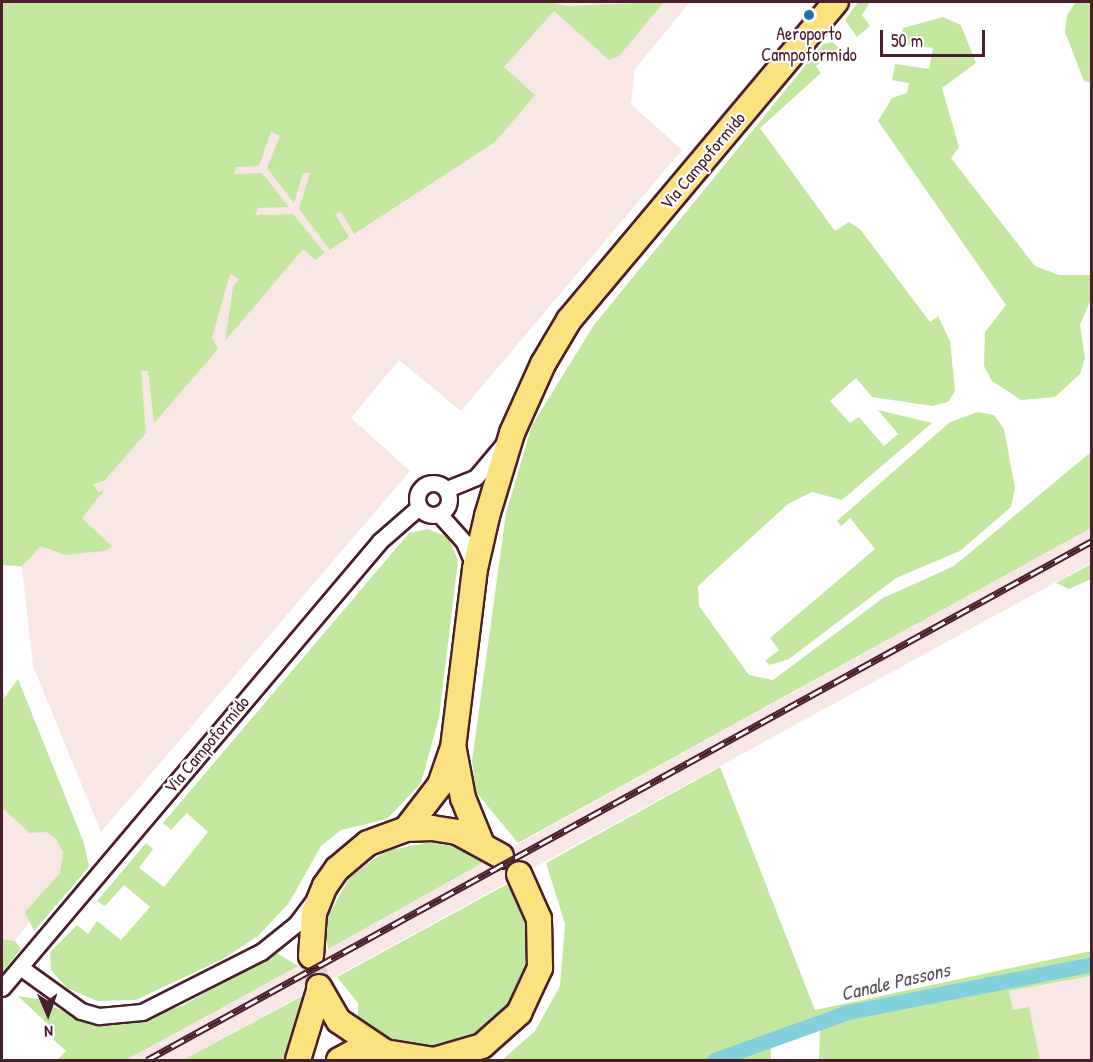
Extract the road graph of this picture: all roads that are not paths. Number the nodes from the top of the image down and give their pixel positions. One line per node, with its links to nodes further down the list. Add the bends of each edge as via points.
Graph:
1 (836, 2): 2 (main road, Via Campoformido, via 569,320)
2 (512, 434): 3 (street, via 476,477); 6 (main road, Via Campoformido)
3 (447, 489): 4 (street, Via Campoformido, via 437,482 424,484 417,495); 5 (street, via 448,506)
4 (419, 507): 5 (street, via 430,515); 14 (street, Via Campoformido, via 380,541)
5 (439, 514): 6 (street, via 464,542)
6 (475, 569): 7 (main road, Via Campoformido)
7 (453, 748): 8 (main road, via 440,785); 9 (main road, via 463,798)
8 (406, 830): 9 (main road, via 440,829); 12 (main road, via 368,843 337,869)
9 (481, 842): 10 (main road)
10 (501, 856)
11 (519, 874): 16 (main road, via 537,911 542,943 534,984 519,1013 502,1031 459,1055 434,1060)
12 (325, 886): 13 (main road, via 314,913); 14 (street, via 296,924 261,952 183,996 121,1016 99,1016 67,1005)
13 (310, 956)
14 (20, 966): 15 (street, Via Campoformido)
15 (2, 988)
16 (385, 1052): 17 (main road, via 339,1021 319,989); 18 (main road, via 356,1051)
17 (298, 1060)
18 (339, 1060)

